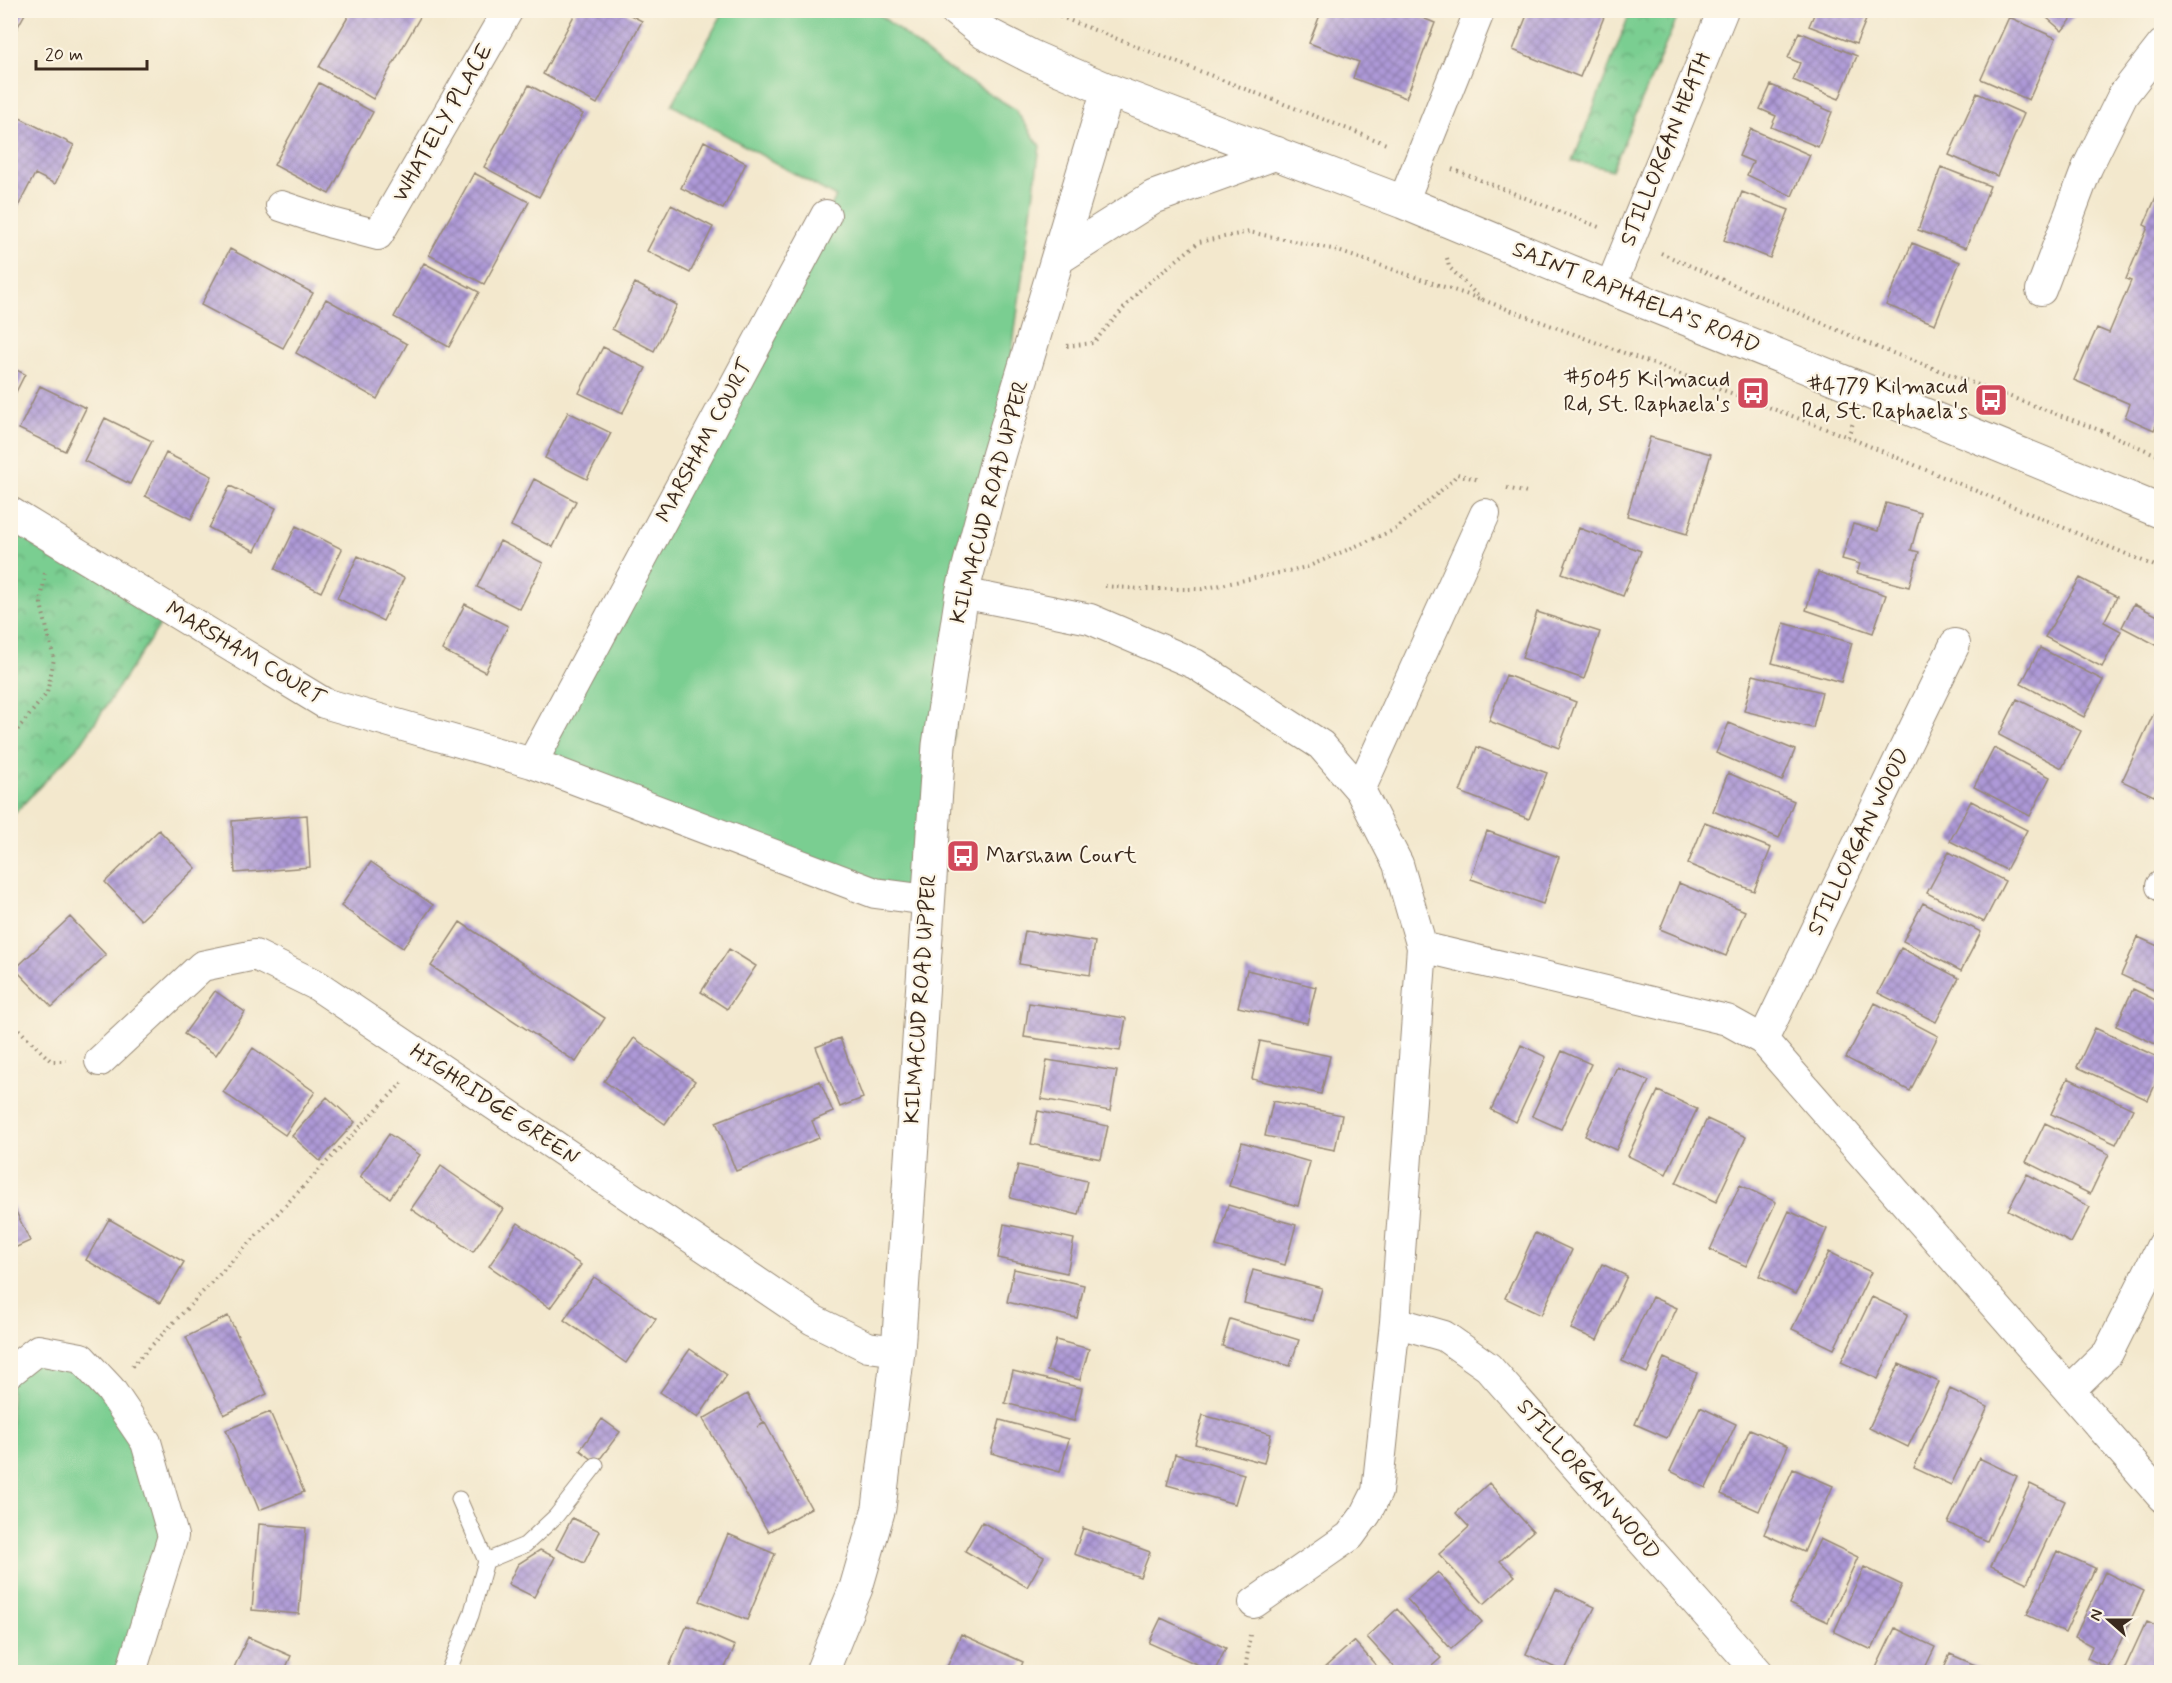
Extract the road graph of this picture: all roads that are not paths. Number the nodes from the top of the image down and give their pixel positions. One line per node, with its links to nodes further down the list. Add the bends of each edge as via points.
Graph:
1 (508, 10): 9 (street, WHATELY PLACE, via 378,235)
2 (956, 10): 6 (street, via 994,38)
3 (1480, 10): 8 (street)
4 (1723, 10): 12 (street, STILLORGAN HEATH)
5 (2162, 45): 13 (street, via 2123,95 2087,168)
6 (1108, 90): 7 (street, SAINT RAPHAELA’S ROAD); 11 (street, KILMACUD ROAD UPPER)
7 (1276, 153): 8 (street, SAINT RAPHAELA’S ROAD); 11 (street, via 1154,197)
8 (1403, 202): 12 (street, SAINT RAPHAELA’S ROAD)
9 (281, 206)
10 (826, 215): 19 (street, MARSHAM COURT)
11 (1058, 258): 17 (street, KILMACUD ROAD UPPER, via 998,456)
12 (1610, 288): 14 (street, SAINT RAPHAELA’S ROAD)
13 (2041, 290)
14 (2162, 512)
15 (10, 513): 19 (street, MARSHAM COURT, via 324,703)
16 (1485, 514): 20 (street)
17 (962, 593): 20 (street, via 1090,619 1195,664 1321,745); 21 (street, KILMACUD ROAD UPPER, via 939,745)
18 (1955, 644): 23 (street, STILLORGAN WOOD)
19 (532, 763): 21 (street, MARSHAM COURT, via 875,893)
20 (1360, 789): 22 (street, via 1398,864)
21 (928, 900): 27 (street, KILMACUD ROAD UPPER)
22 (1422, 947): 23 (street, via 1727,1020); 26 (street)
23 (1762, 1041): 29 (street)
24 (100, 1061): 27 (street, HIGHRIDGE GREEN, via 202,966 255,955 318,986 813,1320 868,1347)
25 (2162, 1245): 29 (street, via 2108,1353)
26 (1395, 1322): 34 (street, via 1377,1492 1370,1506 1350,1536); 38 (street, STILLORGAN WOOD, via 1444,1336 1488,1367)
27 (898, 1351): 37 (street, KILMACUD ROAD UPPER, via 879,1508 856,1588)
28 (10, 1372): 35 (street, via 38,1350 81,1358 110,1389 146,1442 173,1536)
29 (2070, 1390): 31 (street)
30 (596, 1465): 33 (lane, via 556,1516 525,1545)
31 (2162, 1497)
32 (459, 1498): 33 (lane)
33 (486, 1561): 36 (lane, via 471,1615)
34 (1254, 1603)
35 (130, 1672)
36 (448, 1672)
37 (822, 1672)
38 (1758, 1672)

